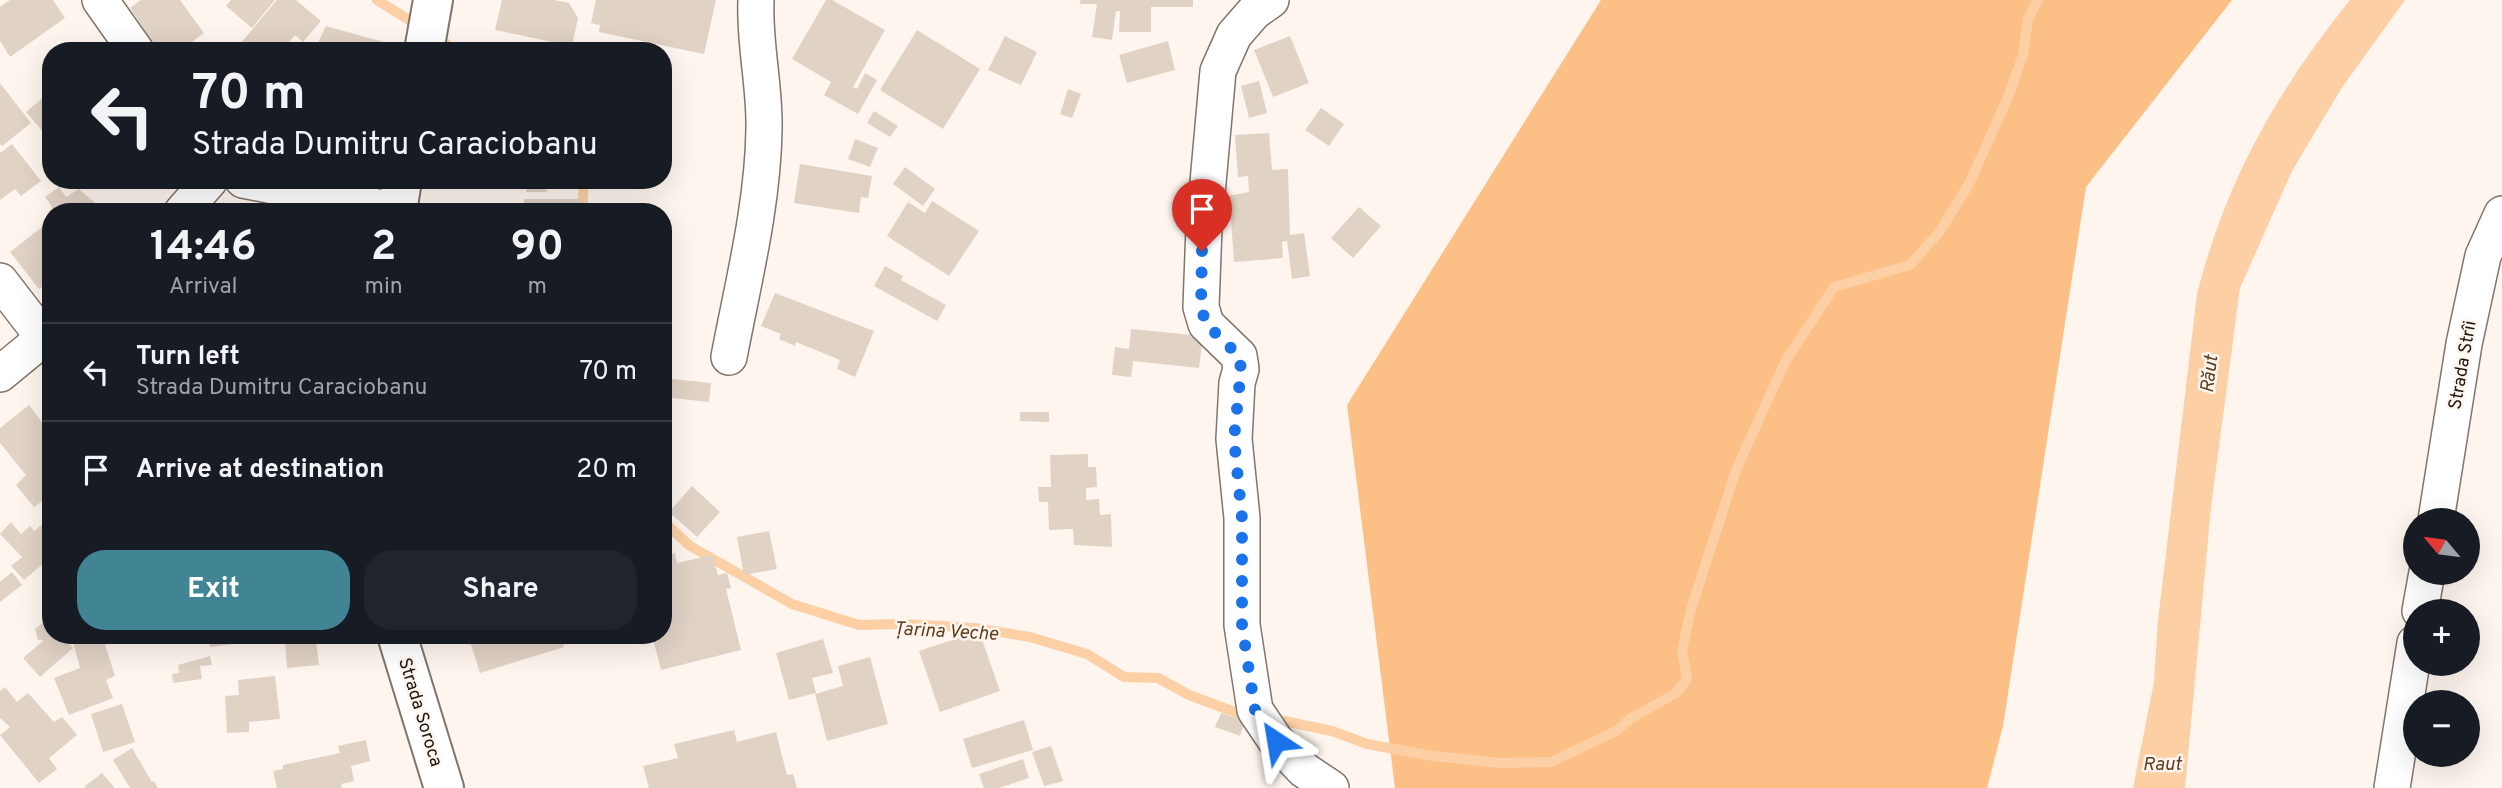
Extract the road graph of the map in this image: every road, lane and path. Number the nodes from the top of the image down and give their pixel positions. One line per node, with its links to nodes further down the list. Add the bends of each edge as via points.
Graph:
1 (100, 0): 5 (street)
2 (433, 0): 6 (street)
3 (756, 0): 15 (street, via 764,131)
4 (1271, 0): 21 (street, via 1234,35 1218,71 1203,227 1201,307 1214,335 1239,356 1241,369 1234,439 1242,518 1242,625 1255,710 1285,751)
5 (130, 42)
6 (426, 42)
7 (201, 189): 10 (street)
8 (310, 189): 9 (street)
9 (399, 201)
10 (190, 203)
11 (2502, 214): 17 (street, Strada Strîi, via 2483,256)
12 (0, 281): 13 (street)
13 (42, 329)
14 (42, 339): 16 (street)
15 (729, 357)
16 (0, 374)
17 (2438, 508)
18 (400, 644): 20 (street, Strada Soroca)
19 (2410, 676): 22 (street)
20 (444, 788)
21 (1331, 788)
22 (2392, 788)

